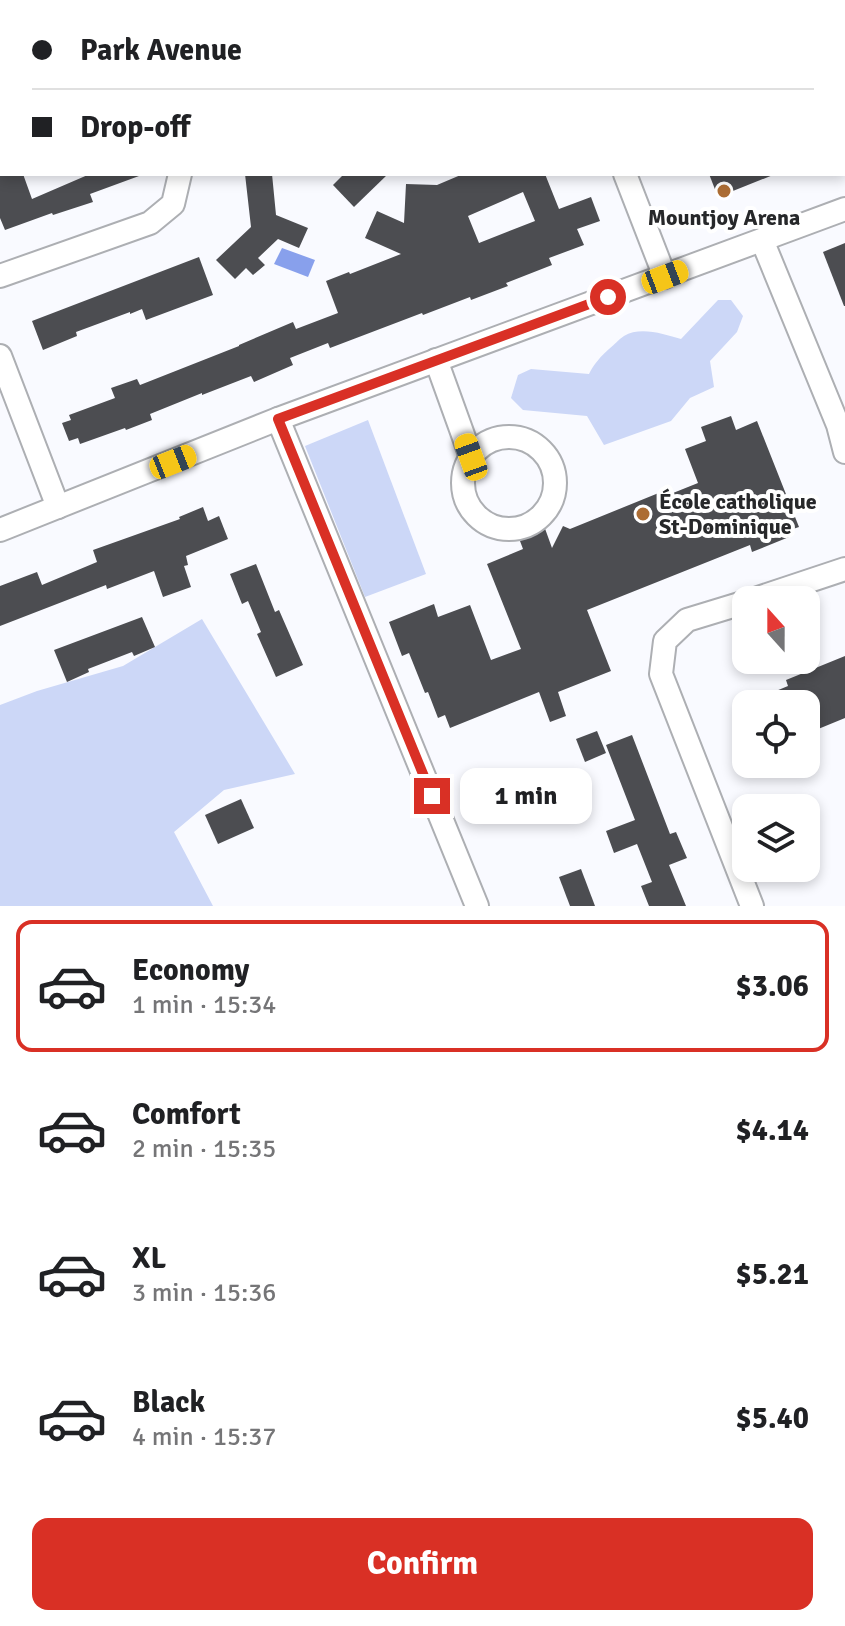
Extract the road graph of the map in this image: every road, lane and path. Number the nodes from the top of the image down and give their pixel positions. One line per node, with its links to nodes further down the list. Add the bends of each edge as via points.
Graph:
1 (180, 176): 5 (street, via 173,204 150,223)
2 (626, 176): 6 (street)
3 (845, 209): 4 (street)
4 (762, 240): 6 (street); 10 (street)
5 (0, 276)
6 (665, 277): 8 (street)
7 (0, 356): 12 (street)
8 (436, 360): 9 (street); 11 (street)
9 (278, 419): 12 (street); 17 (street)
10 (845, 452)
11 (471, 457): 11 (street, via 463,486 475,514 487,524 518,528 545,512 552,500 554,471 537,447 524,439 495,439)
12 (58, 507): 13 (street)
13 (0, 530)
14 (845, 569): 15 (street)
15 (794, 586)
16 (732, 606): 18 (street, via 687,620 665,641 661,674)
17 (477, 906)
18 (752, 906)

